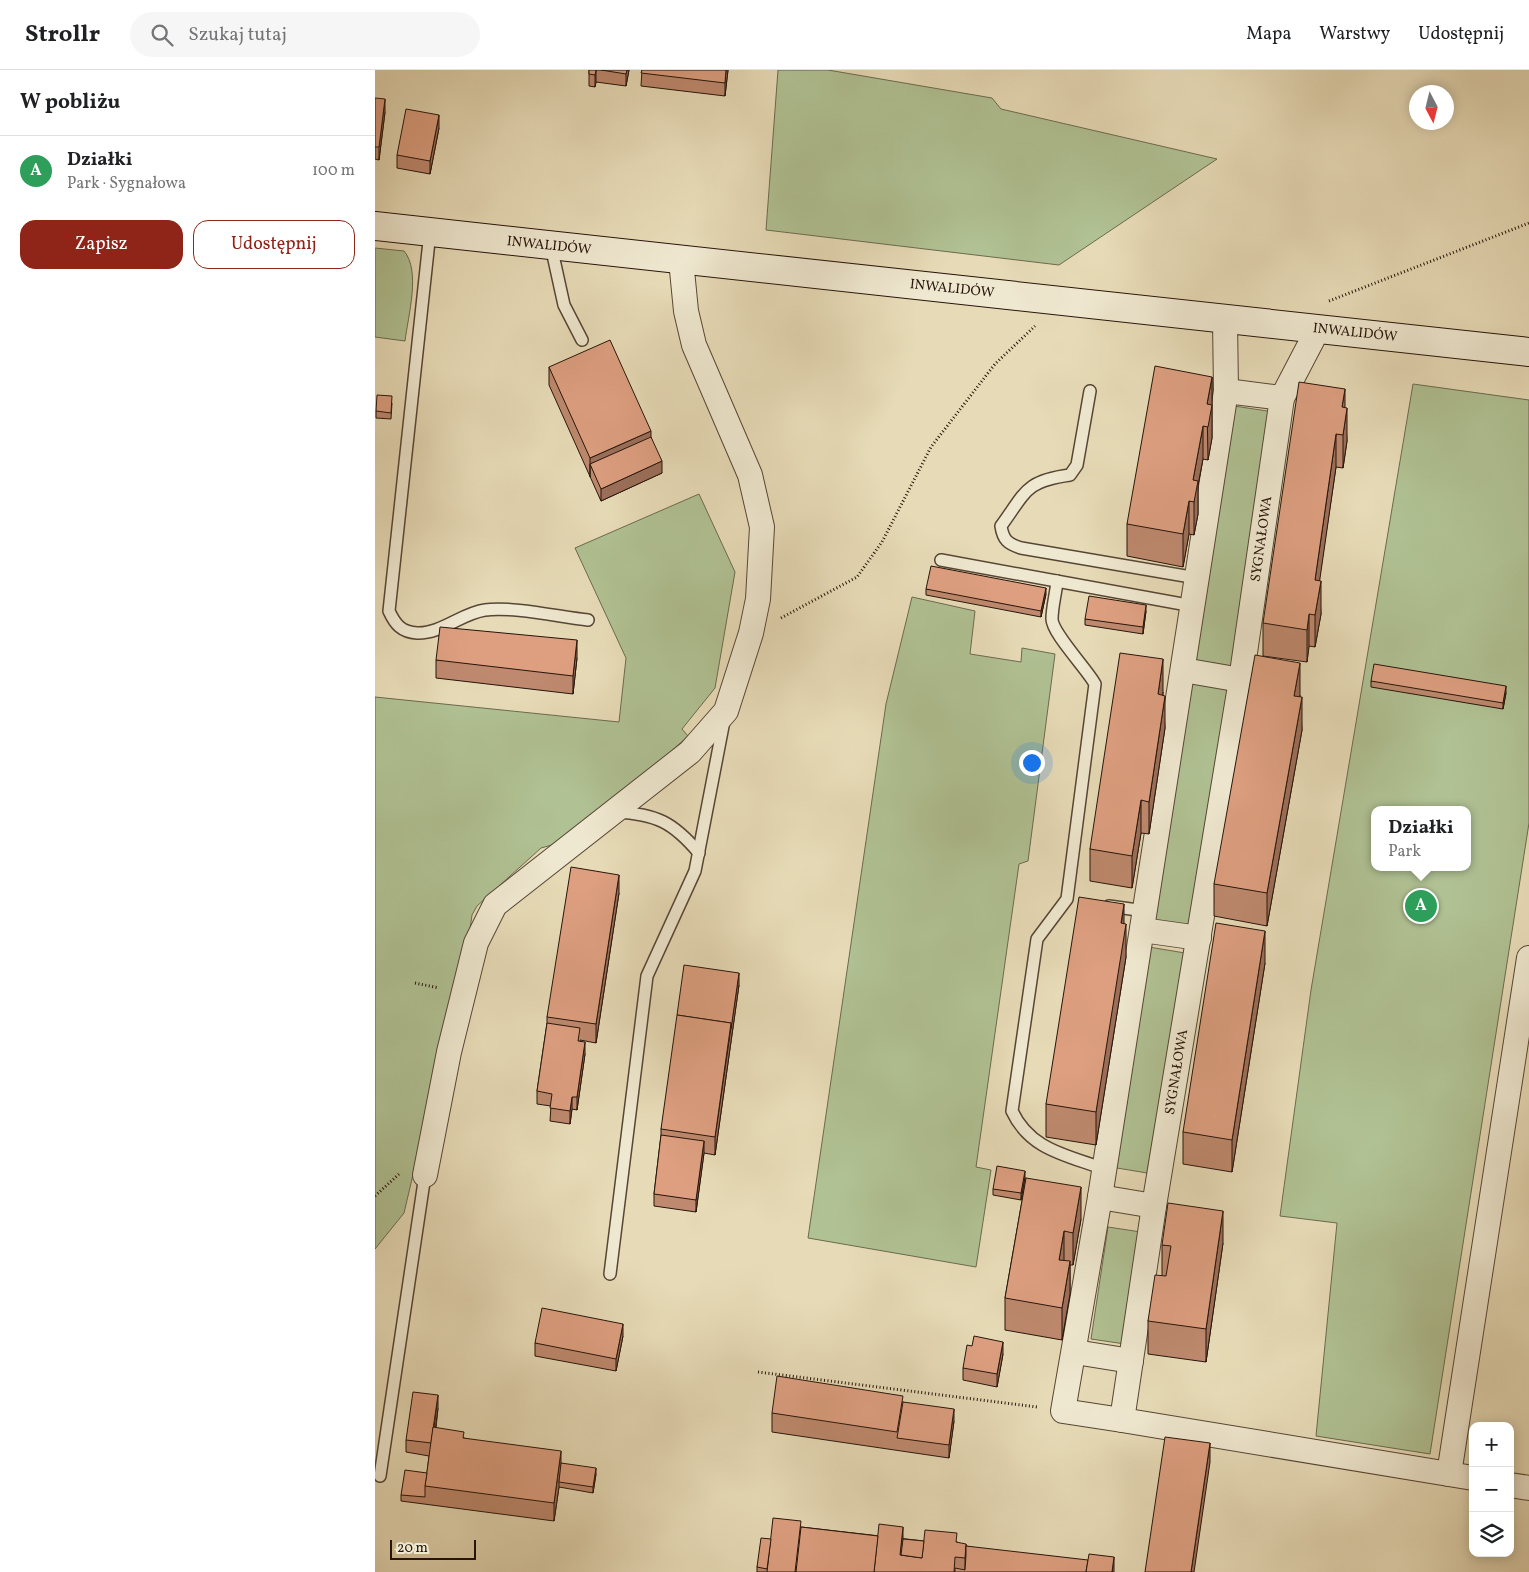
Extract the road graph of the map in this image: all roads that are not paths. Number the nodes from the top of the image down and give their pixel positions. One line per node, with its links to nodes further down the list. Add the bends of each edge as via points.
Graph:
1 (375, 226): 2 (street, INWALIDÓW)
2 (430, 232): 3 (street, INWALIDÓW); 16 (lane, via 389,611 396,625 419,633 473,612 495,609)
3 (551, 246): 4 (street, INWALIDÓW); 7 (lane, via 564,305)
4 (681, 260): 6 (street, INWALIDÓW); 19 (street, via 686,311 694,345 751,475 762,527 759,599)
5 (1319, 316): 6 (street, INWALIDÓW); 8 (street, INWALIDÓW); 11 (street, SYGNAŁOWA)
6 (1225, 320): 10 (street)
7 (582, 340)
8 (1529, 352)
9 (1090, 391): 13 (lane, via 1077,465 1070,475 1037,481 1028,488 1001,526 1003,536 1008,544 1021,548)
10 (1226, 391): 11 (street); 13 (street)
11 (1283, 398): 18 (street, SYGNAŁOWA)
12 (941, 560): 14 (lane)
13 (1197, 578): 15 (street)
14 (1057, 581): 15 (lane); 27 (lane, via 1052,620 1055,629 1095,684 1071,899 1037,938 1012,1111 1019,1125 1040,1146)
15 (1193, 606): 17 (street)
16 (588, 620)
17 (1183, 670): 18 (street); 23 (street)
18 (1241, 680): 24 (street, SYGNAŁOWA)
19 (726, 711): 20 (street, via 690,752); 21 (lane)
20 (614, 812): 21 (lane, via 640,814 665,821 683,834); 28 (street, via 495,905 476,943 449,1052)
21 (699, 853): 31 (lane, via 695,871 647,976)
22 (1096, 903): 23 (lane)
23 (1143, 920): 24 (street); 27 (street)
24 (1199, 938): 30 (street, SYGNAŁOWA)
25 (1529, 958): 26 (street)
26 (1525, 1009): 35 (street)
27 (1104, 1168): 29 (street)
28 (425, 1175): 36 (lane)
29 (1100, 1197): 30 (street); 32 (street)
30 (1154, 1206): 33 (street, SYGNAŁOWA)
31 (610, 1274)
32 (1075, 1352): 33 (street); 34 (street, via 1063,1411)
33 (1131, 1361): 34 (street, SYGNAŁOWA)
34 (1123, 1420): 35 (street)
35 (1449, 1474): 37 (street)
36 (380, 1476)
37 (1469, 1477)
38 (1514, 1485): 39 (street)
39 (1529, 1488)

